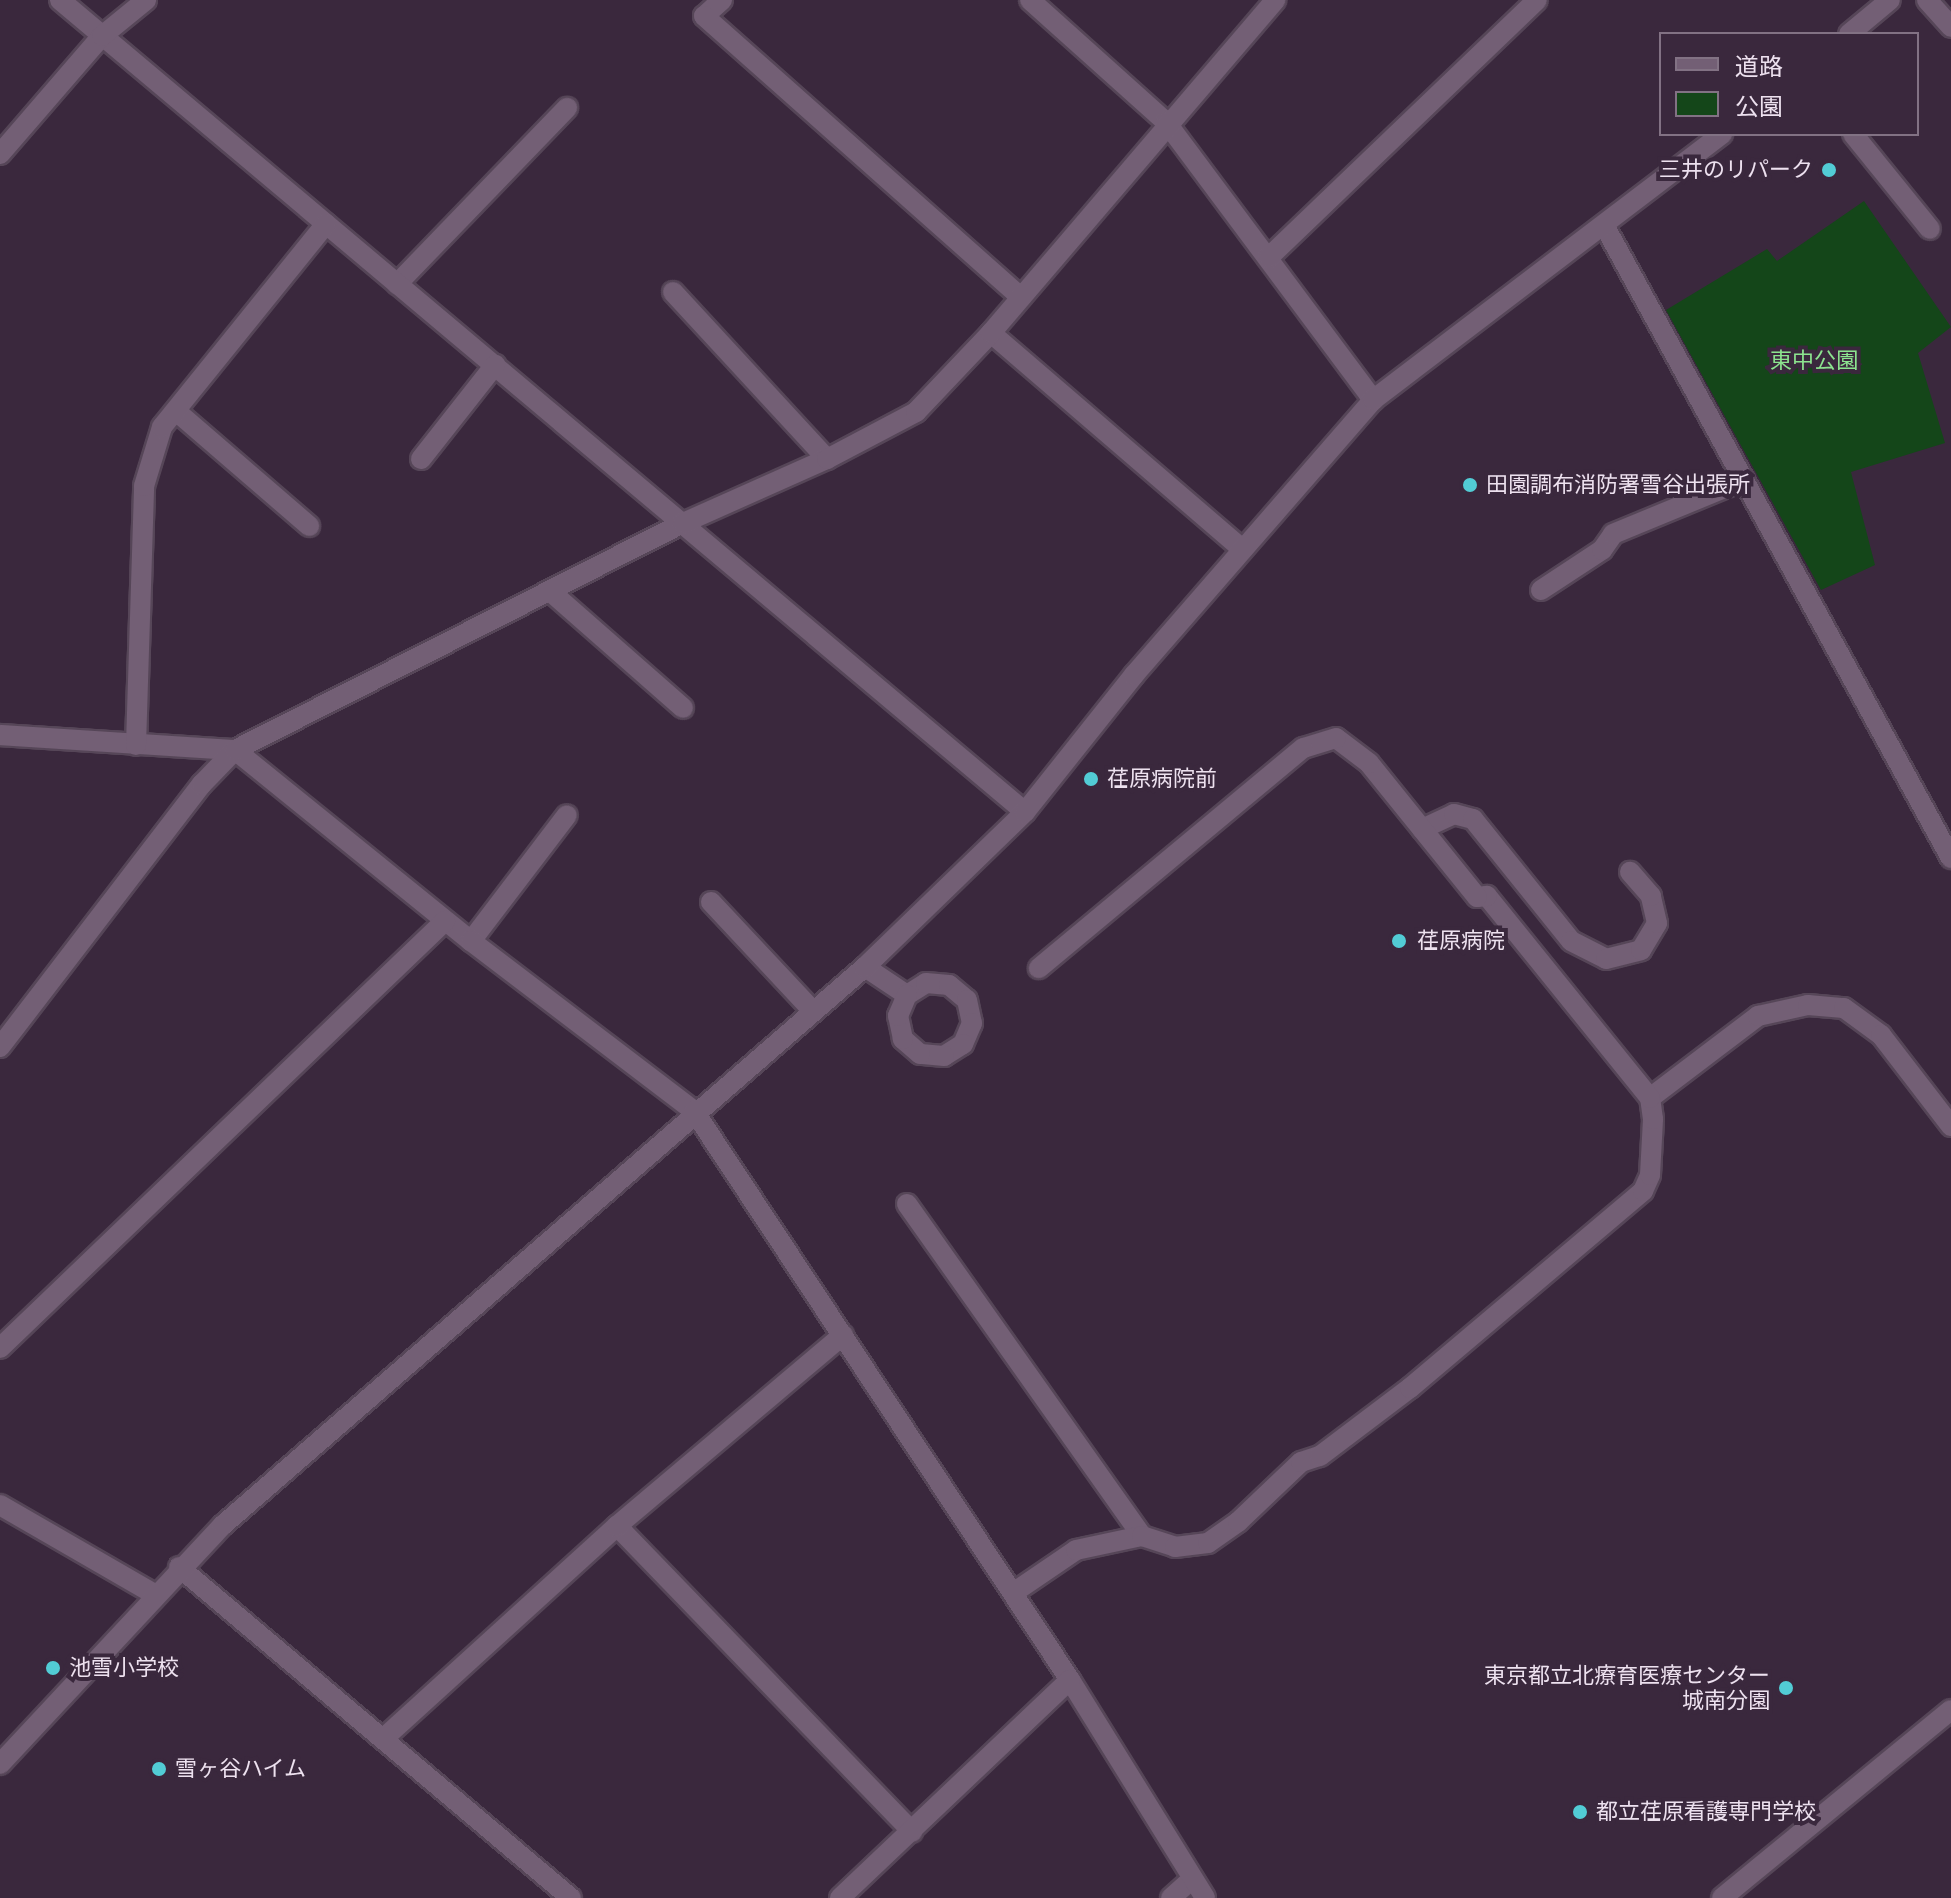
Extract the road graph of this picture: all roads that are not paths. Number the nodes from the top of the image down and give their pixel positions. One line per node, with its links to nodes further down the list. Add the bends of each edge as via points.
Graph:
1 (60, 0): 11 (street)
2 (146, 0): 11 (street)
3 (722, 0): 23 (street, via 704,16)
4 (1030, 0): 13 (street)
5 (1275, 0): 13 (street)
6 (1537, 0): 20 (street)
7 (1890, 0): 10 (street)
8 (1927, 0): 9 (street)
9 (1951, 27)
10 (1851, 32)
11 (102, 36): 16 (street); 17 (street)
12 (567, 108): 21 (street)
13 (1166, 122): 20 (street); 23 (street)
14 (1719, 136): 18 (street)
15 (1855, 136): 19 (street)
16 (0, 154)
17 (326, 224): 21 (street); 27 (street)
18 (1604, 225): 26 (street); 30 (street)
19 (1930, 229)
20 (1269, 257): 26 (street)
21 (397, 284): 25 (street)
22 (673, 292): 29 (street)
23 (1020, 297): 24 (street)
24 (991, 333): 29 (street, via 916,412); 33 (street)
25 (495, 365): 28 (street); 31 (street)
26 (1373, 400): 33 (street)
27 (176, 411): 32 (street); 38 (street, via 162,427 144,486)
28 (421, 459)
29 (827, 459): 31 (street)
30 (1744, 480): 34 (street, via 1613,534 1602,550); 43 (street)
31 (683, 523): 35 (street); 40 (street)
32 (309, 526)
33 (1242, 549): 40 (street)
34 (1541, 590)
35 (550, 591): 36 (street); 39 (street)
36 (683, 708)
37 (0, 735): 38 (street)
38 (136, 745): 39 (street)
39 (235, 750): 46 (street); 52 (street, via 202,784)
40 (1025, 812): 48 (street)
41 (567, 815): 47 (street)
42 (1422, 829): 44 (street, via 1454,814 1473,819 1571,941 1606,959 1641,950 1657,923 1651,896); 49 (street, via 1349,745 1336,738 1320,739); 53 (street, via 1477,897 1487,896)
43 (1948, 844)
44 (1630, 872)
45 (711, 902): 51 (street)
46 (445, 921): 47 (street); 58 (street)
47 (471, 941): 54 (street)
48 (865, 967): 50 (street); 51 (street)
49 (1039, 968)
50 (907, 995)
51 (813, 1011): 54 (street)
52 (0, 1047)
53 (1650, 1098): 55 (street, via 1758,1016 1808,1005 1844,1008 1881,1035); 61 (street, via 1650,1175 1643,1191 1410,1388 1320,1456 1301,1462 1208,1543 1175,1547)
54 (694, 1111): 57 (street); 62 (street)
55 (1951, 1126)
56 (907, 1204): 61 (street)
57 (843, 1335): 60 (street); 63 (street)
58 (0, 1348)
59 (0, 1505): 64 (street)
60 (617, 1526): 67 (street); 69 (street)
61 (1142, 1536): 63 (street, via 1076,1550)
62 (179, 1567): 64 (street); 67 (street)
63 (1013, 1593): 65 (street)
64 (154, 1594): 68 (street)
65 (1070, 1680): 69 (street); 70 (street)
66 (1951, 1710): 75 (street)
67 (384, 1738): 71 (street)
68 (0, 1764)
69 (912, 1832): 72 (street)
70 (1192, 1879): 73 (street); 74 (street)
71 (571, 1898)
72 (840, 1898)
73 (1171, 1898)
74 (1205, 1898)
75 (1722, 1898)

